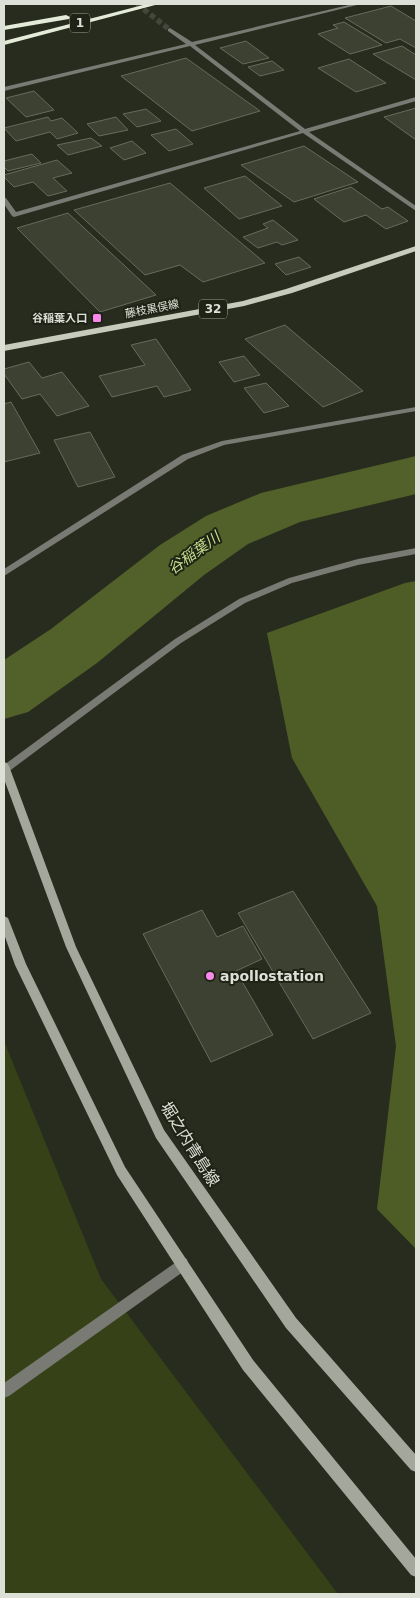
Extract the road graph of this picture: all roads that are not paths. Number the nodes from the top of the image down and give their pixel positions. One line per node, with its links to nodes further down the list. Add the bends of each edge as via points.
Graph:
1 (145, 4): 5 (highway, 1)
2 (151, 4): 7 (highway, 1)
3 (155, 4): 8 (highway, 1)
4 (358, 4): 9 (street)
5 (4, 28)
6 (170, 30): 9 (street)
7 (4, 35)
8 (4, 43)
9 (192, 45): 10 (street); 12 (street)
10 (4, 89)
11 (416, 99): 12 (street)
12 (305, 132): 13 (street, via 14,215); 14 (street)
13 (4, 199)
14 (416, 208)
15 (416, 248): 16 (main road, 藤枝黒俣線 / 32, via 244,303)
16 (4, 348)
17 (416, 409): 19 (street, via 222,443 185,457)
18 (416, 551): 20 (street, via 358,562 290,581 242,601 178,641)
19 (4, 573)
20 (4, 767): 24 (main road, 堀之内青島線, via 71,948 160,1134 291,1323)
21 (4, 921): 22 (main road, via 21,965 121,1171)
22 (182, 1264): 23 (street); 25 (main road, via 248,1364)
23 (4, 1391)
24 (416, 1465)
25 (416, 1570)

